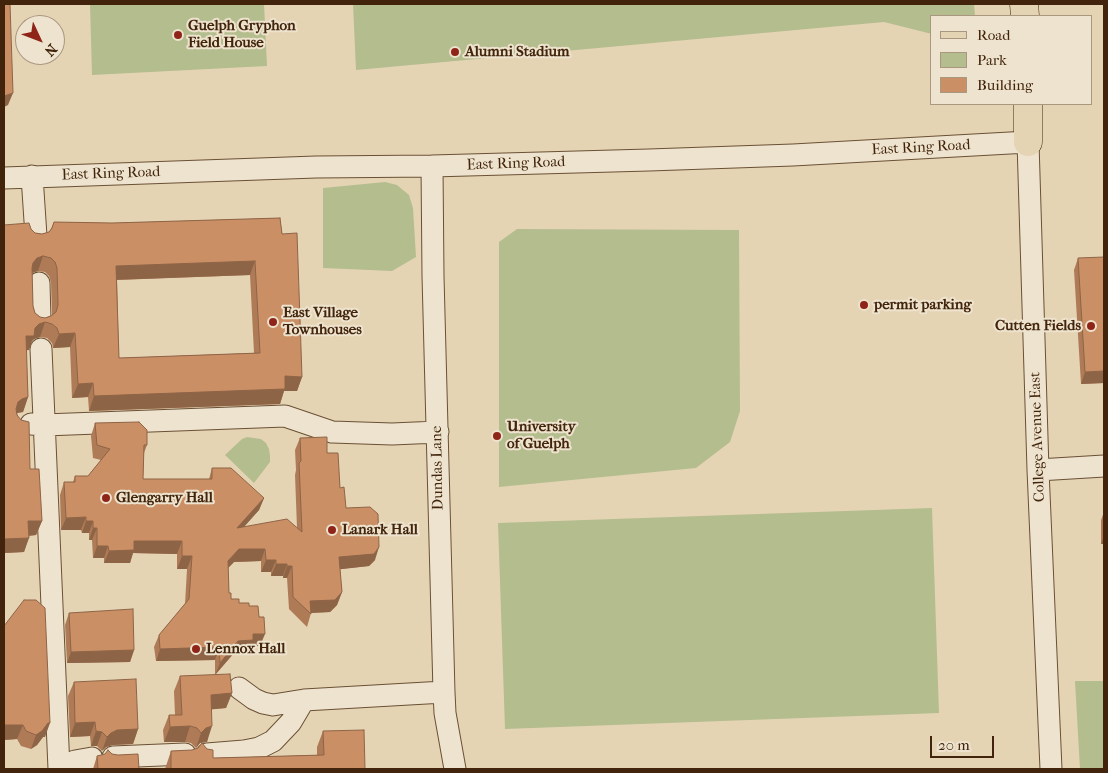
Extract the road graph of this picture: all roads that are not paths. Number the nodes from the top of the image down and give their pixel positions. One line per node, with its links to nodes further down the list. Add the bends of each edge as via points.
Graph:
1 (1028, 105): 2 (main road, College Avenue East)
2 (1028, 142): 3 (street, East Ring Road, via 793,154); 13 (street, College Avenue East)
3 (432, 166): 4 (street, East Ring Road); 11 (street, Dundas Lane)
4 (32, 176): 5 (street, East Ring Road); 6 (street)
5 (4, 178)
6 (36, 236)
7 (40, 283): 8 (street)
8 (40, 320)
9 (41, 349): 10 (street)
10 (33, 424): 11 (street, via 285,416 332,432); 21 (street)
11 (438, 432): 15 (street, Dundas Lane)
12 (1104, 466): 13 (street)
13 (1038, 470): 23 (street, College Avenue East)
14 (239, 688): 16 (street, via 254,699 273,705)
15 (444, 692): 16 (street); 22 (street, Dundas Lane)
16 (304, 700): 18 (street, via 291,722 273,741 244,751)
17 (185, 754): 19 (street)
18 (207, 754)
19 (113, 757)
20 (92, 758): 21 (street, via 75,761)
21 (59, 769)
22 (455, 769)
23 (1051, 769)

